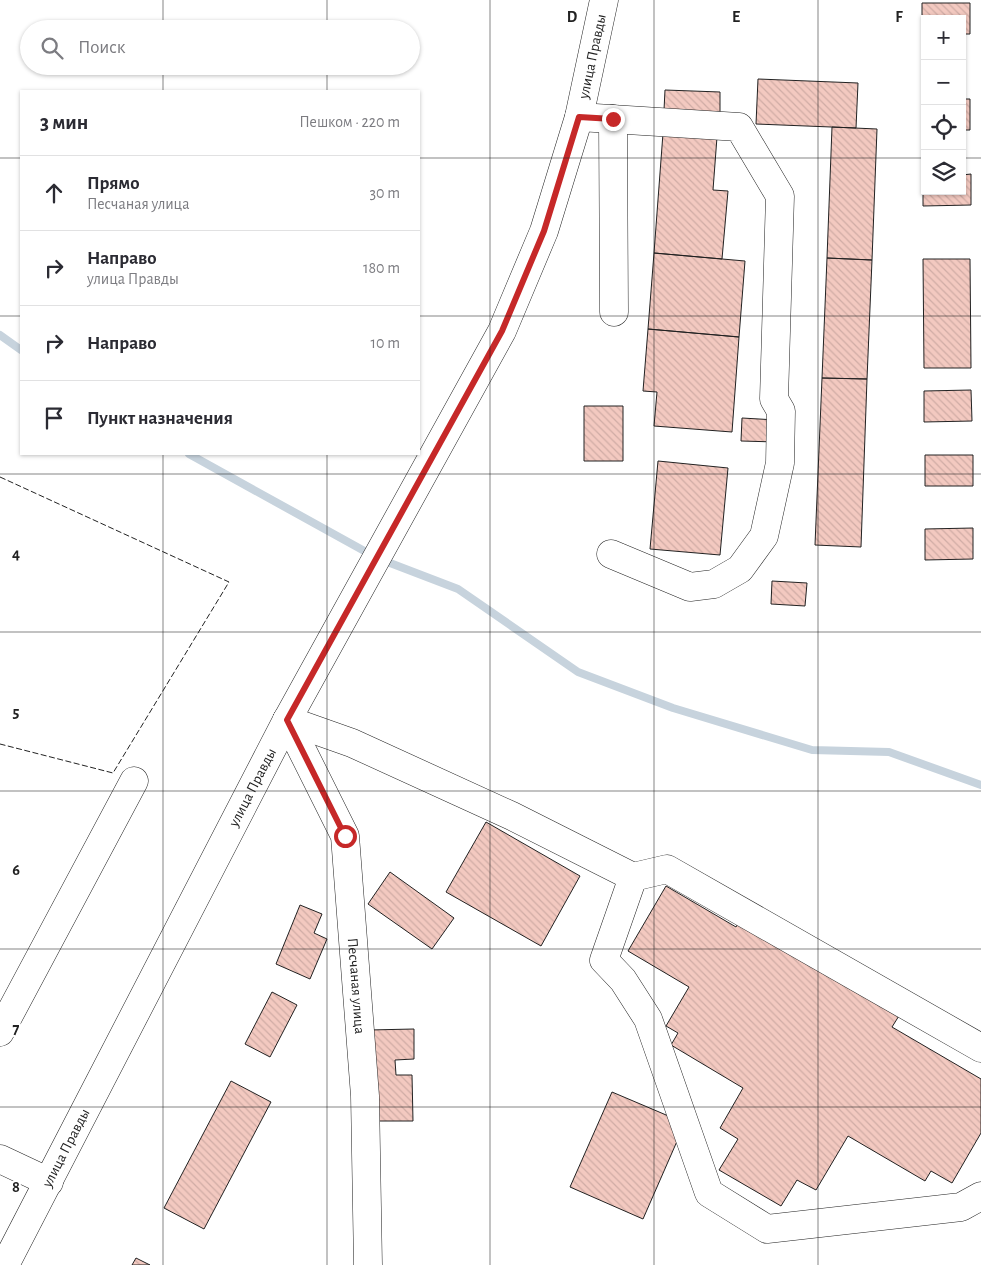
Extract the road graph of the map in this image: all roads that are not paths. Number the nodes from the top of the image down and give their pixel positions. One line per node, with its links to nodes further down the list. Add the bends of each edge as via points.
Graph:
1 (604, 0): 2 (street, улица Правды)
2 (579, 117): 3 (street); 6 (street, улица Правды, via 544,231 502,331)
3 (613, 119): 4 (street); 5 (street, via 739,127 780,196 774,399 781,411 780,463 764,536 740,569 714,584 690,587)
4 (614, 312)
5 (611, 554)
6 (287, 720): 8 (street, via 370,751 512,816); 12 (street, улица Правды); 15 (street, Песчаная улица, via 345,836 365,1096)
7 (134, 781): 9 (street)
8 (634, 877): 10 (street, via 667,869); 13 (street, via 604,960 623,980 648,1019 709,1193 767,1229 961,1207)
9 (0, 1032)
10 (981, 1048)
11 (0, 1159): 12 (street)
12 (49, 1182): 14 (street, улица Правды)
13 (981, 1196)
14 (5, 1265)
15 (368, 1265)

